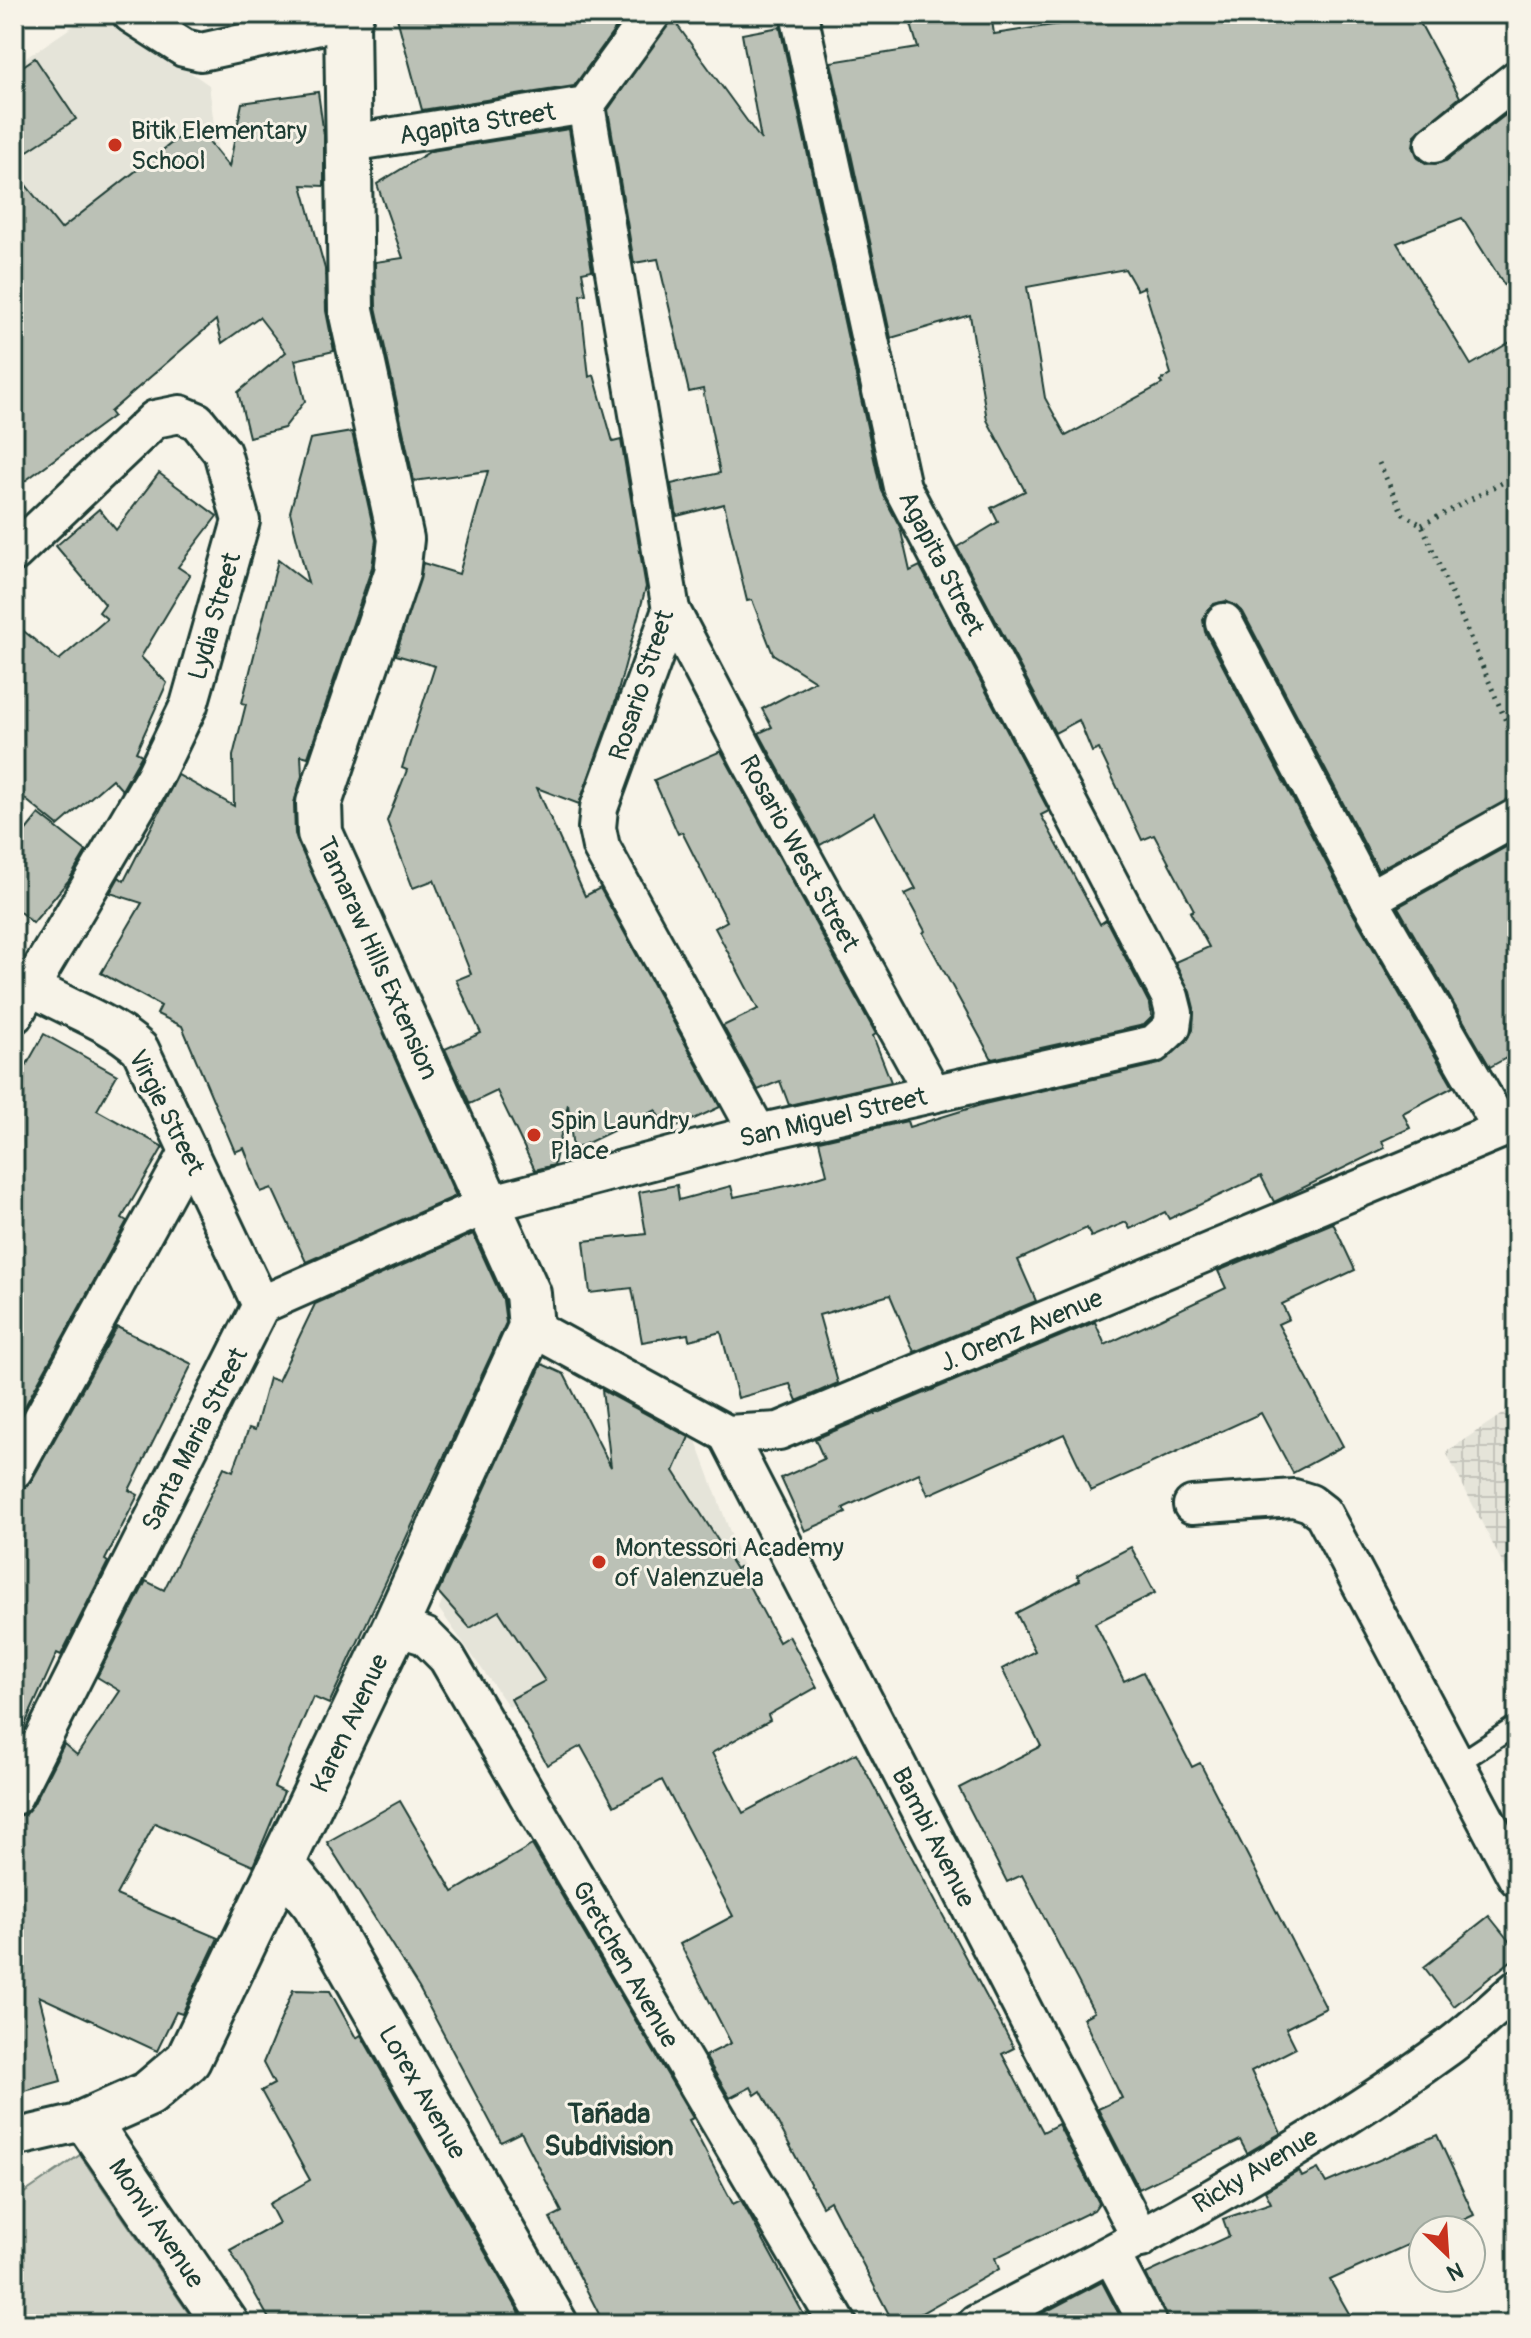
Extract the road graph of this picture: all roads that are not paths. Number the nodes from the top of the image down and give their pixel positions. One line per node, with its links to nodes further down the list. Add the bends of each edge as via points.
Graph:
1 (131, 14): 4 (street, via 184,48 201,52)
2 (652, 14): 6 (street, Agapita Street)
3 (799, 14): 15 (street, Agapita Street, via 902,487 1170,997)
4 (349, 17): 7 (street, Tamaraw Hills Extension)
5 (1517, 79): 8 (street)
6 (586, 105): 7 (street, Agapita Street); 10 (street, Rosario Street)
7 (351, 143): 20 (street, Tamaraw Hills Extension, via 351,310 401,539 394,585 319,803 320,833)
8 (1434, 144)
9 (14, 553): 14 (street, Lydia Street, via 155,419 180,414 197,421 222,452 241,521 189,705 154,777)
10 (671, 610): 16 (street, Rosario West Street); 18 (street, Rosario Street, via 599,808 597,828 601,847)
11 (1224, 622): 13 (street)
12 (1517, 817): 13 (street)
13 (1369, 899): 17 (street)
14 (20, 993): 19 (street, Virgie Street, via 118,1029 140,1049)
15 (1172, 1027): 16 (street, San Miguel Street, via 1154,1044)
16 (933, 1094): 18 (street, San Miguel Street)
17 (1510, 1126): 23 (street, J. Orenz Avenue, via 779,1431)
18 (758, 1133): 20 (street, San Miguel Street)
19 (189, 1151): 21 (street, Virgie Street); 24 (street)
20 (489, 1204): 21 (street); 22 (street, via 528,1294)
21 (261, 1305): 29 (street, Santa Maria Street)
22 (531, 1327): 23 (street); 26 (street, Karen Avenue)
23 (727, 1434): 35 (street, Bambi Avenue)
24 (14, 1470)
25 (1192, 1505): 28 (street, via 1294,1498 1323,1513)
26 (395, 1627): 30 (street, Karen Avenue); 38 (street, Gretchen Avenue, via 425,1636 447,1658)
27 (1517, 1725): 28 (lane)
28 (1456, 1765): 31 (street)
29 (14, 1796)
30 (279, 1870): 33 (street, Karen Avenue, via 188,2060 148,2094); 37 (street, Lorex Avenue, via 293,1877 315,1904)
31 (1517, 1878)
32 (1517, 1989): 35 (street, Ricky Avenue, via 1444,2051)
33 (87, 2121): 34 (street, Karen Avenue); 36 (street, Monvi Avenue)
34 (14, 2138)
35 (1126, 2247): 39 (street, Ricky Avenue); 40 (street, Bambi Avenue)
36 (226, 2324)
37 (555, 2324)
38 (838, 2324)
39 (976, 2324)
40 (1148, 2324)

